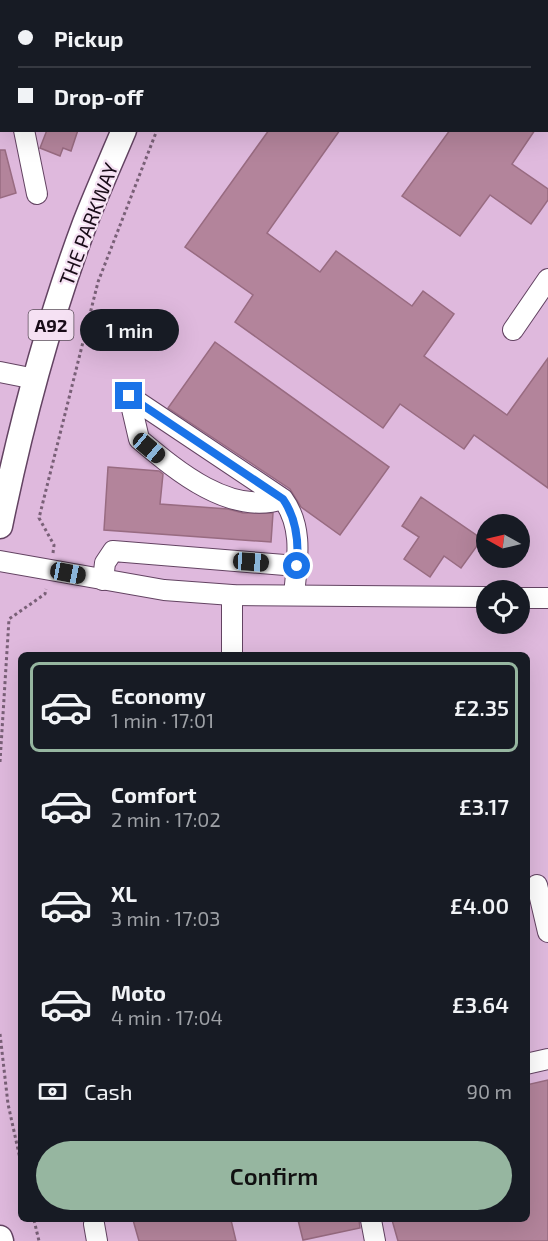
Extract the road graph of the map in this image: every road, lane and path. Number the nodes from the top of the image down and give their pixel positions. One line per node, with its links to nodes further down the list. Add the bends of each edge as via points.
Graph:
1 (24, 132): 4 (street)
2 (123, 132): 8 (main road, THE PARKWAY / A92, via 85,223)
3 (156, 132): 13 (path, via 98,282 39,518 54,545)
4 (36, 194)
5 (548, 279): 6 (street)
6 (513, 330)
7 (0, 372): 8 (street)
8 (35, 379): 10 (main road, THE PARKWAY / A92)
9 (283, 499): 9 (street, via 129,396 139,439 214,494 270,503); 12 (street, via 292,511 299,545)
10 (0, 526)
11 (0, 561): 13 (street)
12 (297, 566): 14 (street, via 113,551 105,563); 16 (street)
13 (50, 569): 14 (street); 21 (path, via 45,594 9,619)
14 (103, 580): 15 (street)
15 (232, 595): 16 (street); 20 (street)
16 (294, 595): 17 (street)
17 (476, 597)
18 (530, 598): 19 (street)
19 (548, 598)
20 (232, 652)
21 (0, 762)
22 (537, 885): 23 (street)
23 (548, 932)
24 (0, 1034): 27 (path)
25 (548, 1059): 26 (street)
26 (530, 1063)
27 (18, 1149)
28 (34, 1222): 30 (path)
29 (371, 1222): 31 (street)
30 (39, 1241)
31 (375, 1241)

